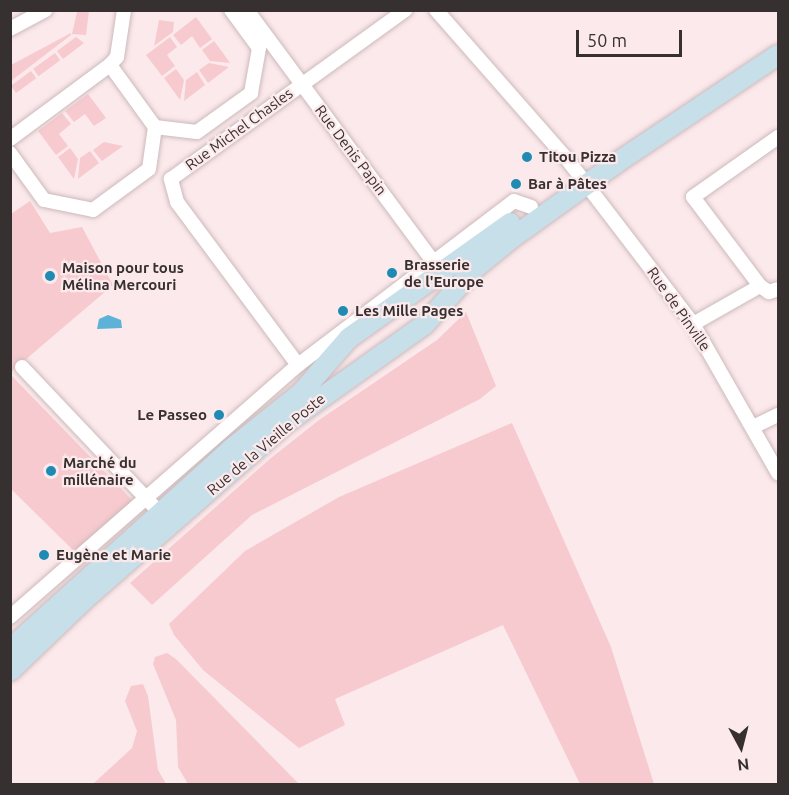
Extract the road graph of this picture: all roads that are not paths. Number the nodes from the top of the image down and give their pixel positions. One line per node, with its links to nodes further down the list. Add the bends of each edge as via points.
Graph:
1 (45, 10): 7 (street)
2 (124, 10): 9 (street, via 117,57)
3 (231, 10): 11 (street, via 259,48 252,93 197,132)
4 (247, 10): 10 (street, Rue Denis Papin)
5 (405, 10): 10 (street, Rue Michel Chasles)
6 (436, 10): 15 (street, Rue de Pinville)
7 (10, 29)
8 (778, 55): 15 (main road, Rue de la Vieille Poste)
9 (110, 65): 11 (street); 13 (street)
10 (302, 84): 16 (street, Rue Denis Papin); 20 (street, Rue Michel Chasles, via 183,170 170,184 177,202)
11 (155, 127): 14 (street, via 149,169 93,210 44,200)
12 (778, 137): 17 (street, via 694,194)
13 (10, 139)
14 (10, 153)
15 (586, 184): 16 (main road, Rue de la Vieille Poste, via 552,191); 19 (street, Rue de Pinville); 33 (main road, Rue de la Vieille Poste, via 474,269 424,324 286,423 85,599)
16 (441, 261): 20 (street, Rue de la Vieille Poste); 22 (main road, Rue de la Vieille Poste, via 349,339)
17 (760, 286): 18 (street, via 769,292); 19 (street)
18 (778, 289)
19 (693, 324): 25 (street, Rue de Pinville)
20 (297, 365): 22 (street, Rue de la Vieille Poste); 23 (street, Rue de la Vieille Poste); 27 (street, Rue de la Vieille Poste)
21 (22, 367): 27 (street)
22 (320, 372): 23 (main road, Rue de la Vieille Poste)
23 (301, 393): 28 (main road, Rue de la Vieille Poste)
24 (778, 415): 25 (street)
25 (753, 428): 26 (street, Rue de Pinville)
26 (778, 473)
27 (145, 497): 28 (street); 29 (street, Rue de la Vieille Poste)
28 (160, 513): 30 (main road, Rue de la Vieille Poste)
29 (72, 561): 30 (street); 31 (street, Rue de la Vieille Poste)
30 (89, 579): 32 (main road, Rue de la Vieille Poste)
31 (10, 617)
32 (12, 645)
33 (10, 671)

